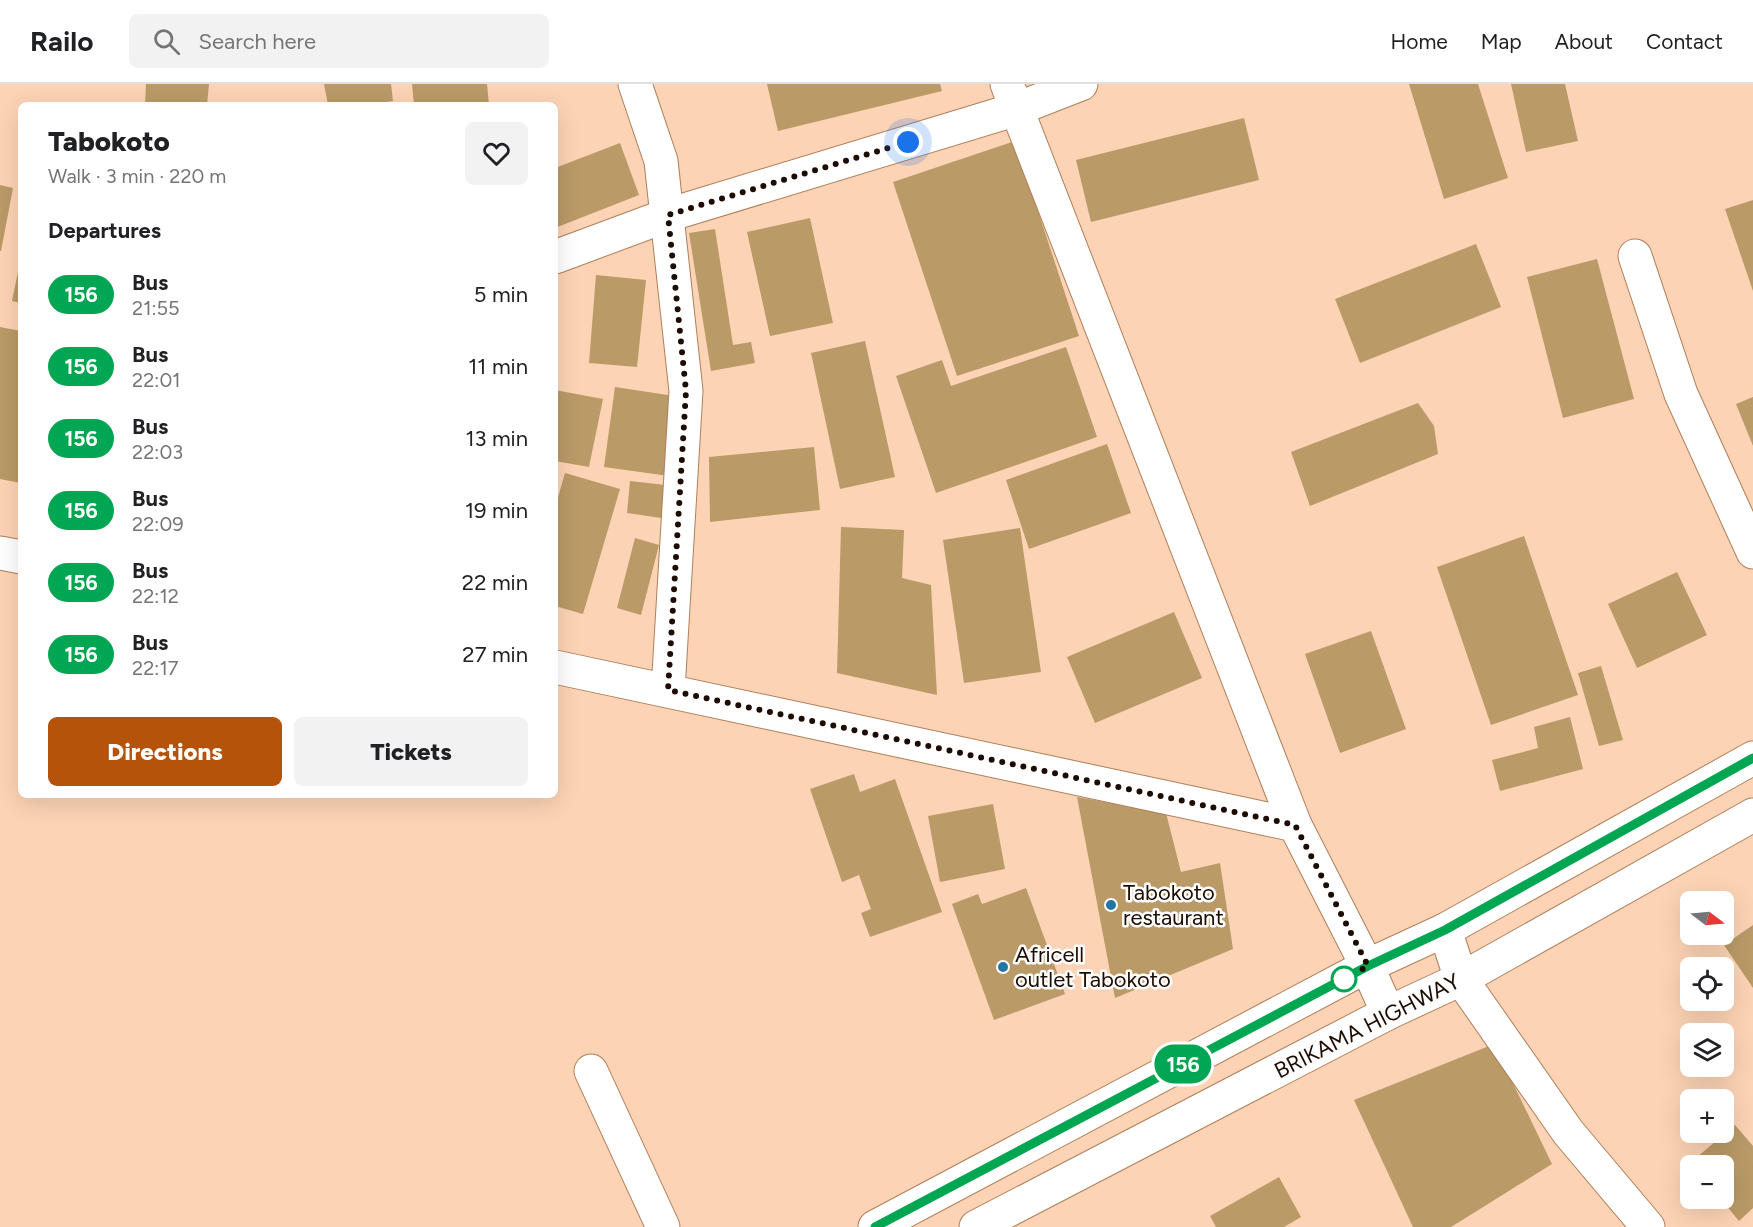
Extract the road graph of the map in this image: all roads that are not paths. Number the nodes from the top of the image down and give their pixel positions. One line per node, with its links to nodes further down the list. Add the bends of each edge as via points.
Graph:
1 (635, 84): 4 (main road, via 660,161)
2 (1081, 84): 3 (main road)
3 (1012, 96): 4 (main road); 14 (main road)
4 (668, 215): 5 (main road); 11 (main road, via 686,391)
5 (558, 256)
6 (1635, 256): 7 (main road, via 1681,394)
7 (1753, 552)
8 (0, 553): 9 (main road)
9 (18, 556)
10 (558, 668): 11 (main road)
11 (668, 690): 14 (main road)
12 (1753, 758): 15 (main road)
13 (1753, 815): 17 (main road, BRIKAMA HIGHWAY)
14 (1295, 825): 16 (main road)
15 (1445, 930): 16 (main road); 17 (main road)
16 (1368, 966): 18 (main road); 21 (main road)
17 (1461, 979): 18 (main road, BRIKAMA HIGHWAY); 23 (main road, via 1568,1132)
18 (1388, 1013): 22 (main road, BRIKAMA HIGHWAY)
19 (591, 1071): 20 (main road)
20 (663, 1227)
21 (875, 1227)
22 (976, 1227)
23 (1648, 1227)

